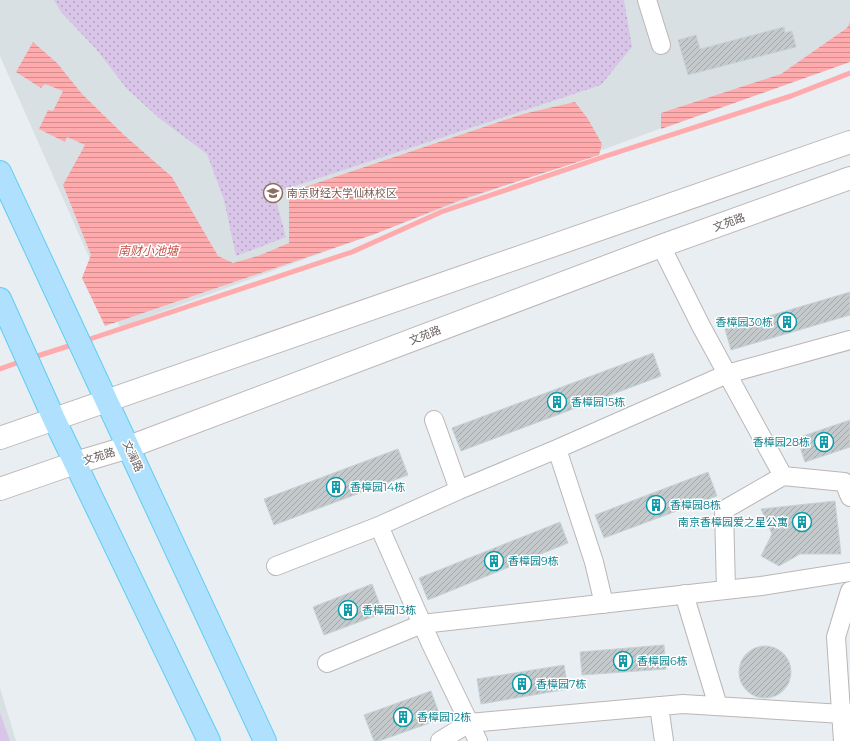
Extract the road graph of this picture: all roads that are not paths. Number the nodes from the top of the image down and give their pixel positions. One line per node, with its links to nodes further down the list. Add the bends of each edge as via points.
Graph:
1 (647, 0): 2 (street)
2 (660, 45)
3 (850, 142): 10 (main road)
4 (0, 172): 10 (main road, 文澜路)
5 (850, 178): 6 (main road, 文苑路)
6 (661, 246): 9 (street); 14 (main road, 文苑路)
7 (0, 299): 11 (main road)
8 (850, 340): 9 (street)
9 (727, 374): 15 (street); 17 (street)
10 (107, 400): 11 (main road); 14 (main road, 文澜路)
11 (54, 419): 13 (main road); 16 (main road)
12 (434, 420): 20 (street)
13 (0, 438)
14 (129, 447): 16 (main road, 文苑路); 35 (main road, 文澜路)
15 (557, 449): 20 (street); 27 (street, via 594,562)
16 (75, 463): 19 (main road, 文苑路); 34 (main road)
17 (783, 476): 18 (street); 24 (street, via 724,510)
18 (848, 486)
19 (0, 489)
20 (459, 490): 21 (street)
21 (379, 526): 22 (street); 28 (street)
22 (276, 566)
23 (850, 572): 24 (street)
24 (726, 590): 26 (street)
25 (850, 591): 32 (street, via 836,637)
26 (684, 594): 27 (street); 31 (street)
27 (604, 604): 28 (street)
28 (422, 624): 29 (street); 33 (street)
29 (327, 663)
30 (659, 706): 31 (street); 33 (street); 38 (street)
31 (718, 706): 32 (street)
32 (846, 713): 39 (street)
33 (469, 723): 36 (street); 37 (street)
34 (209, 741)
35 (265, 741)
36 (440, 741)
37 (478, 741)
38 (664, 741)
39 (843, 741)

